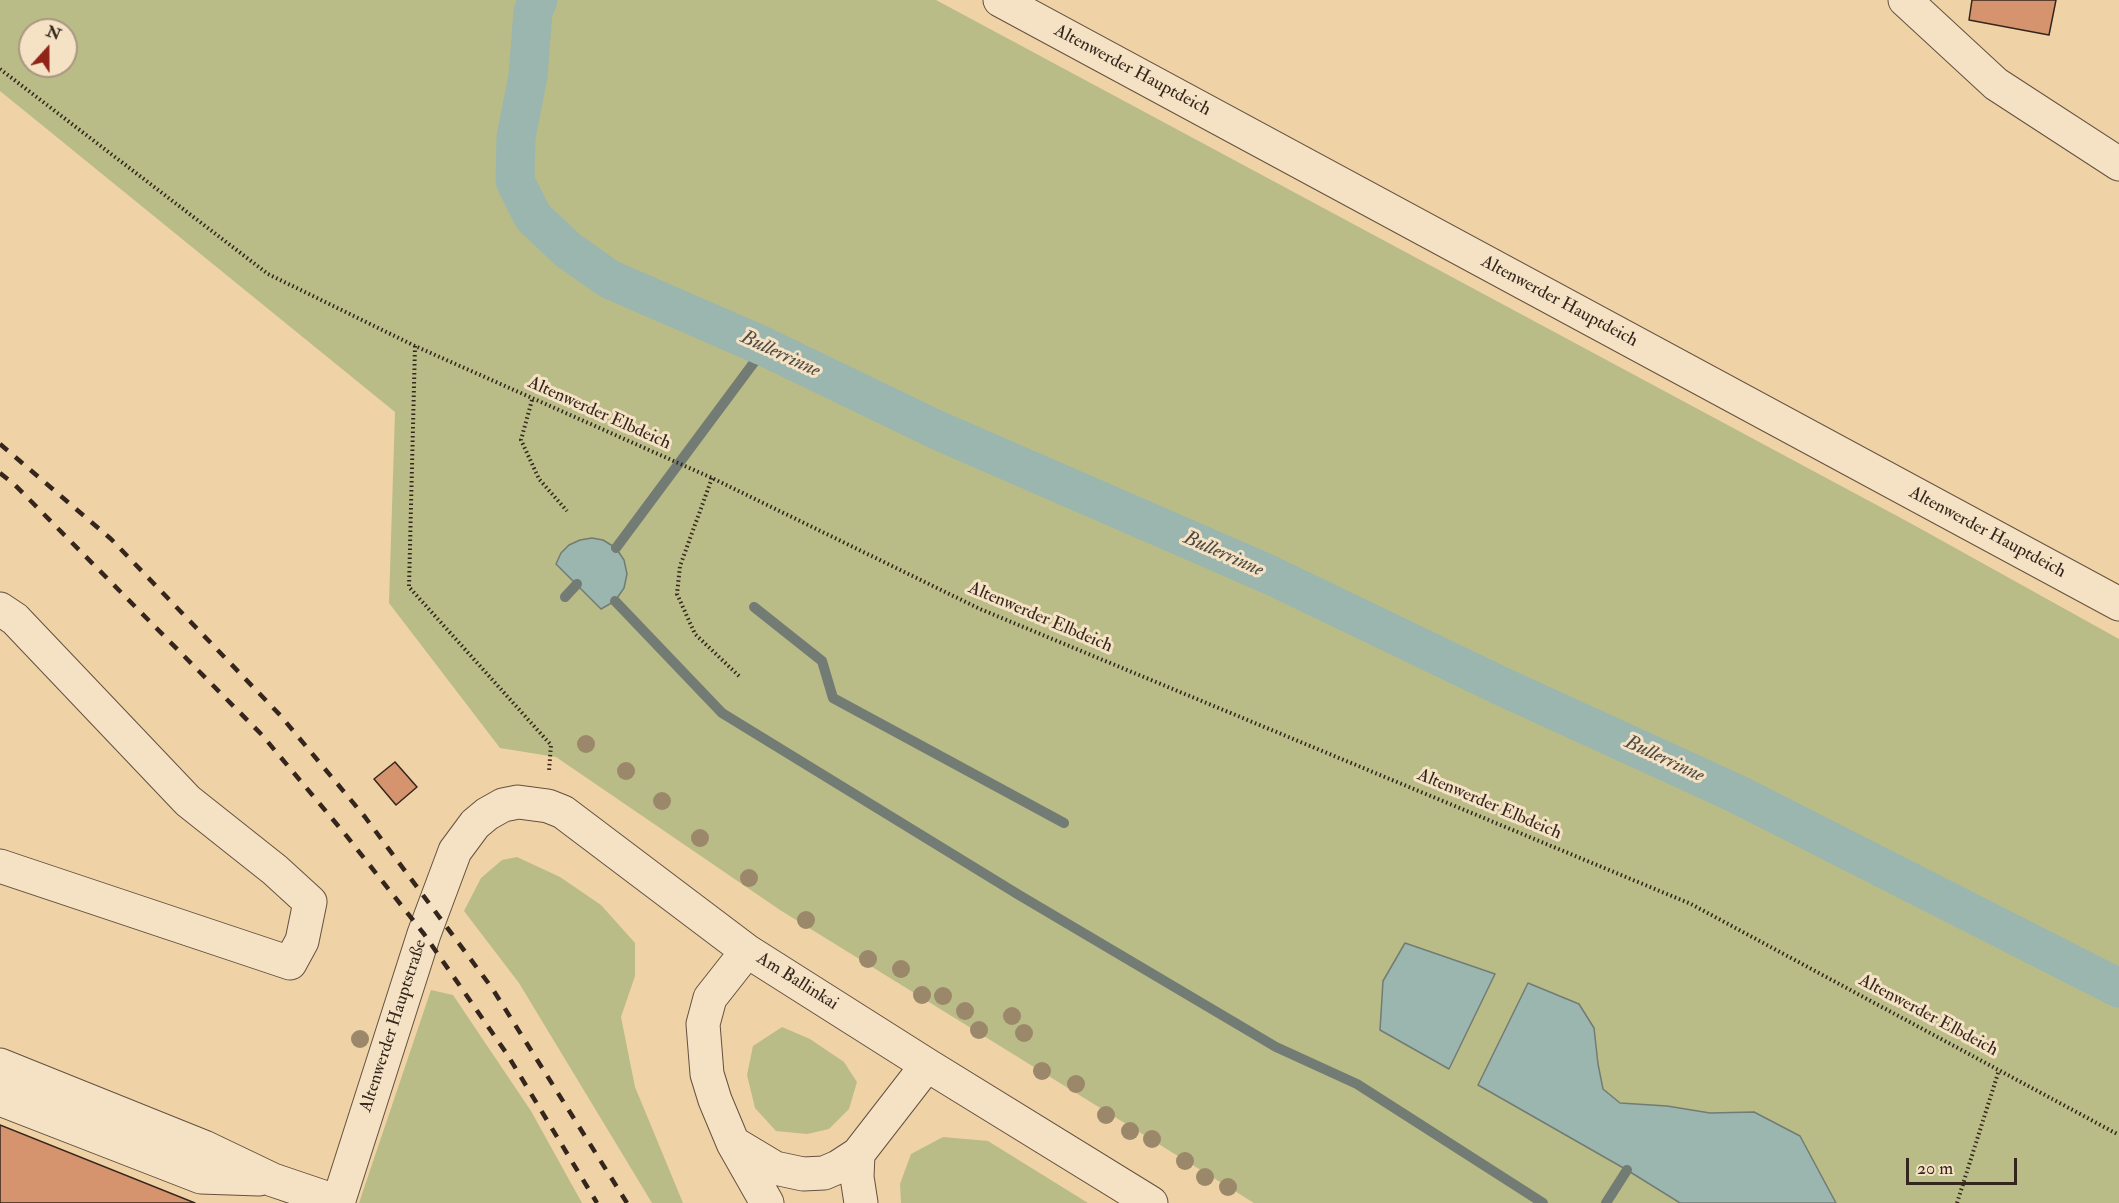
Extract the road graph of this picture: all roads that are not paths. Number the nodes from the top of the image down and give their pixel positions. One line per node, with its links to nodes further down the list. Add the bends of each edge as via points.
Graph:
1 (1000, 0): 4 (street, Altenwerder Hauptdeich)
2 (1905, 0): 3 (street, via 1996,84)
3 (2119, 164)
4 (2119, 604)
5 (0, 609): 7 (street, via 15,619 188,801 310,902 302,941 290,963)
6 (455, 850): 8 (street, Am Ballinkai, via 475,824 503,805 518,802 548,806 578,821); 15 (street, Altenwerder Hauptstraße)
7 (0, 866)
8 (747, 951): 10 (street, Am Ballinkai); 12 (street, via 710,998 703,1024 707,1074)
9 (0, 1065): 14 (street, via 204,1147)
10 (927, 1065): 13 (street); 18 (street, Am Ballinkai)
11 (0, 1099): 14 (street, via 201,1177)
12 (733, 1143): 13 (street, via 775,1167 803,1174 824,1173); 16 (street)
13 (858, 1154): 17 (street)
14 (273, 1180): 15 (street)
15 (338, 1202)
16 (767, 1203)
17 (861, 1203)
18 (1151, 1203)

